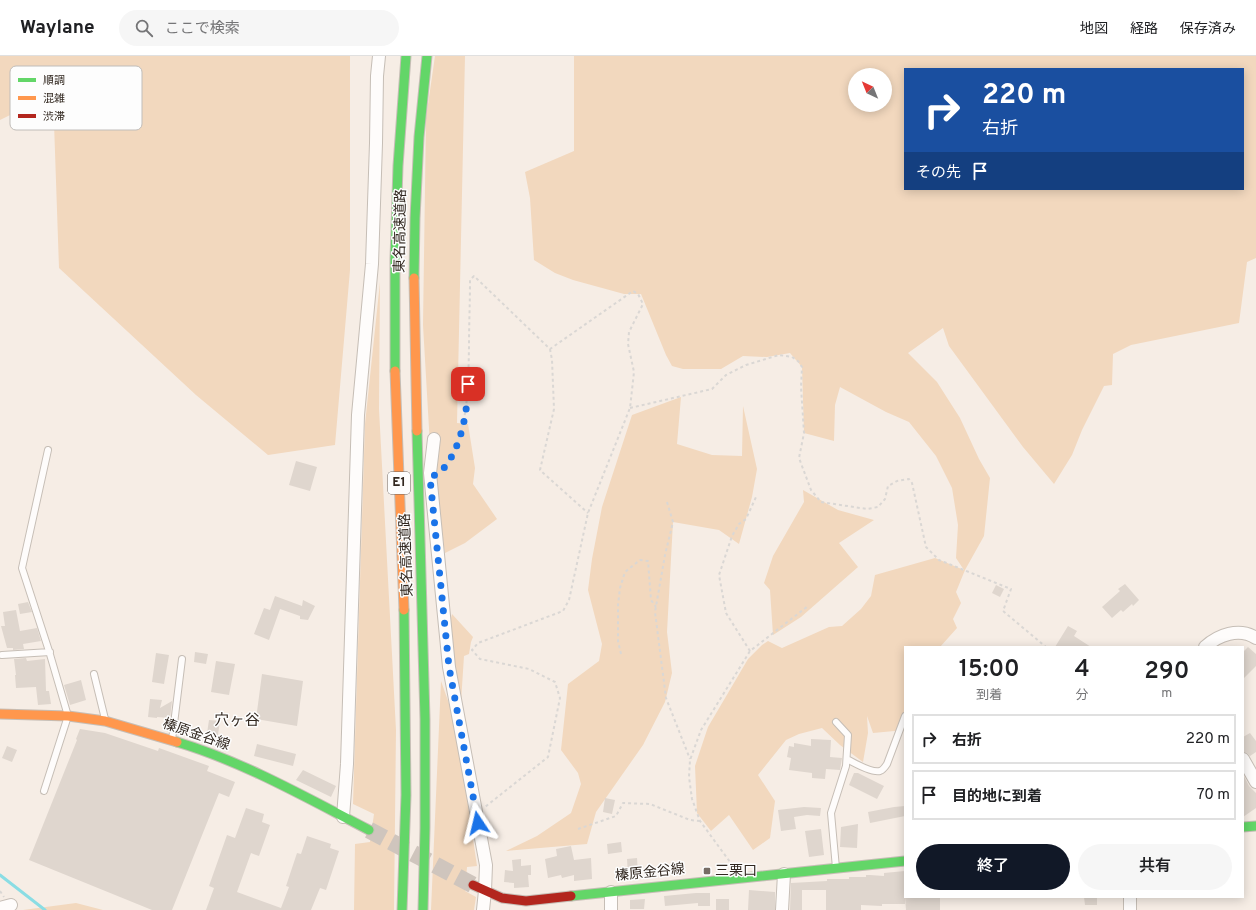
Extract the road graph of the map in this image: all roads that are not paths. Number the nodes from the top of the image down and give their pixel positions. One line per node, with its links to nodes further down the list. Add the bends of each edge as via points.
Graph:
1 (379, 56): 22 (street, via 372,264 358,415 347,764)
2 (406, 56): 33 (main road, 東名高速道路 / E1, via 398,166 395,259 395,381 406,716)
3 (427, 56): 34 (main road, 東名高速道路 / E1, via 416,190 414,261 426,758)
4 (434, 439): 30 (street, via 430,478 449,667 486,865)
5 (48, 450): 8 (lane, via 22,568)
6 (1256, 638): 7 (street, via 1242,632 1231,633 1214,639)
7 (1206, 646)
8 (50, 652): 9 (lane); 13 (lane)
9 (2, 655)
10 (182, 658): 17 (lane)
11 (94, 674): 15 (lane)
12 (0, 714): 13 (main road, 榛原金谷線)
13 (68, 716): 15 (main road, 榛原金谷線); 21 (lane)
14 (904, 719): 18 (lane, via 884,768 879,771 872,770)
15 (106, 721): 17 (main road, 榛原金谷線)
16 (836, 722): 18 (lane, via 848,735)
17 (172, 740): 22 (main road, 榛原金谷線, via 250,770)
18 (847, 759): 27 (lane, via 832,813)
19 (1244, 761): 20 (street)
20 (1256, 782)
21 (44, 791)
22 (343, 817): 25 (main road, 榛原金谷線)
23 (1256, 826): 24 (main road)
24 (1244, 827)
25 (369, 830)
26 (904, 861): 27 (main road, 榛原金谷線)
27 (836, 869): 28 (main road, 榛原金谷線)
28 (784, 874): 31 (main road, 榛原金谷線); 37 (street)
29 (473, 885): 30 (main road, 榛原金谷線)
30 (485, 891): 31 (main road, 榛原金谷線, via 502,898 526,901); 35 (street)
31 (611, 892): 36 (street)
32 (1130, 898): 38 (street)
33 (402, 910)
34 (423, 910)
35 (483, 910)
36 (611, 910)
37 (782, 910)
38 (1130, 910)

